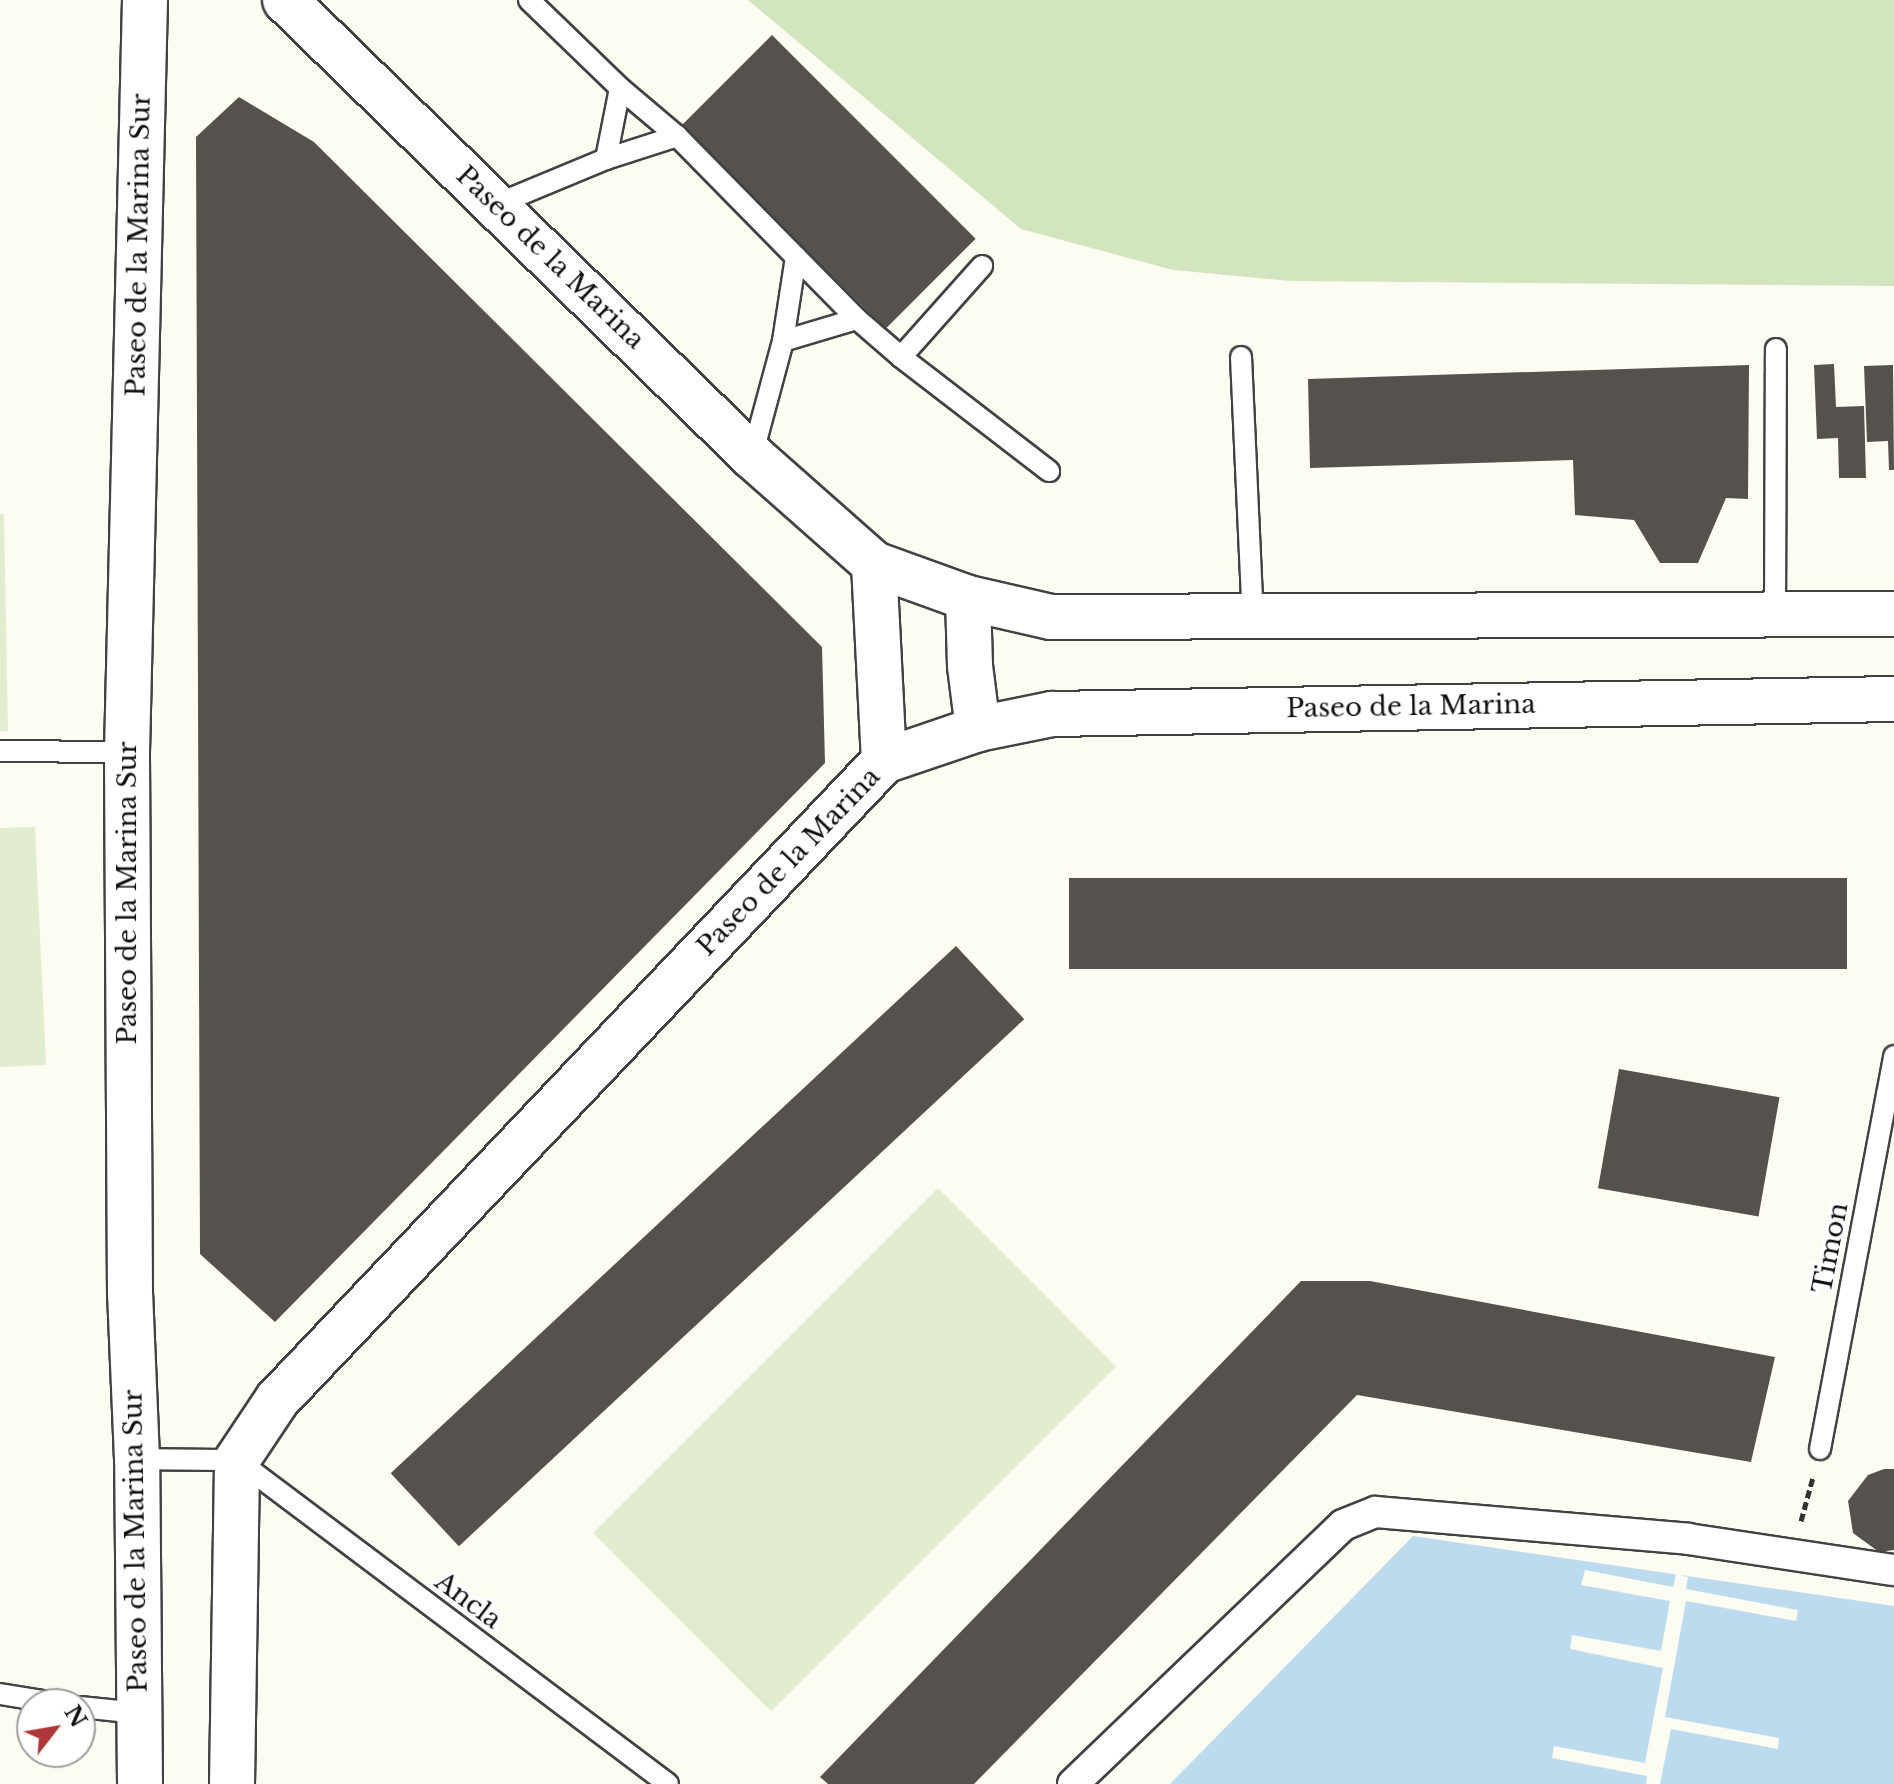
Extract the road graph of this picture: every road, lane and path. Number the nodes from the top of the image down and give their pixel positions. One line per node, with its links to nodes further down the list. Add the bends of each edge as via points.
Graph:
1 (285, 0): 7 (street, Paseo de la Marina)
2 (529, 0): 4 (lane)
3 (145, 1): 25 (street, Paseo de la Marina Sur)
4 (620, 88): 5 (lane); 6 (lane)
5 (677, 136): 6 (lane); 8 (lane)
6 (606, 159): 7 (lane)
7 (495, 205): 15 (street, Paseo de la Marina)
8 (796, 257): 10 (lane); 11 (lane)
9 (982, 266): 13 (lane)
10 (857, 319): 11 (lane); 13 (lane)
11 (783, 341): 15 (lane)
12 (1776, 349): 20 (lane)
13 (901, 357): 16 (lane)
14 (1241, 357): 21 (lane)
15 (752, 456): 17 (street, Paseo de la Marina)
16 (1049, 471)
17 (874, 564): 18 (street, Paseo de la Marina); 26 (street)
18 (968, 598): 21 (street, Paseo de la Marina, via 1051,617); 23 (street)
19 (1894, 614): 20 (street, Paseo de la Marina)
20 (1775, 615): 21 (street, Paseo de la Marina)
21 (1253, 617)
22 (1894, 699): 23 (street, Paseo de la Marina, via 1052,714)
23 (978, 729): 26 (street, Paseo de la Marina)
24 (0, 751): 25 (lane)
25 (127, 752): 29 (street, Paseo de la Marina Sur, via 130,1294)
26 (884, 761): 30 (street, Paseo de la Marina, via 277,1400)
27 (1894, 1056): 28 (lane, Timon)
28 (1820, 1449): 31 (path)
29 (137, 1459): 30 (lane); 34 (street, Paseo de la Marina Sur)
30 (237, 1460): 36 (street); 37 (lane, Ancla)
31 (1793, 1553): 32 (street); 38 (street, via 1376,1512 1343,1525)
32 (1894, 1570)
33 (96, 1709): 34 (lane)
34 (139, 1713): 35 (street, Paseo de la Marina Sur)
35 (140, 1784)
36 (232, 1784)
37 (668, 1784)
38 (1073, 1784)

